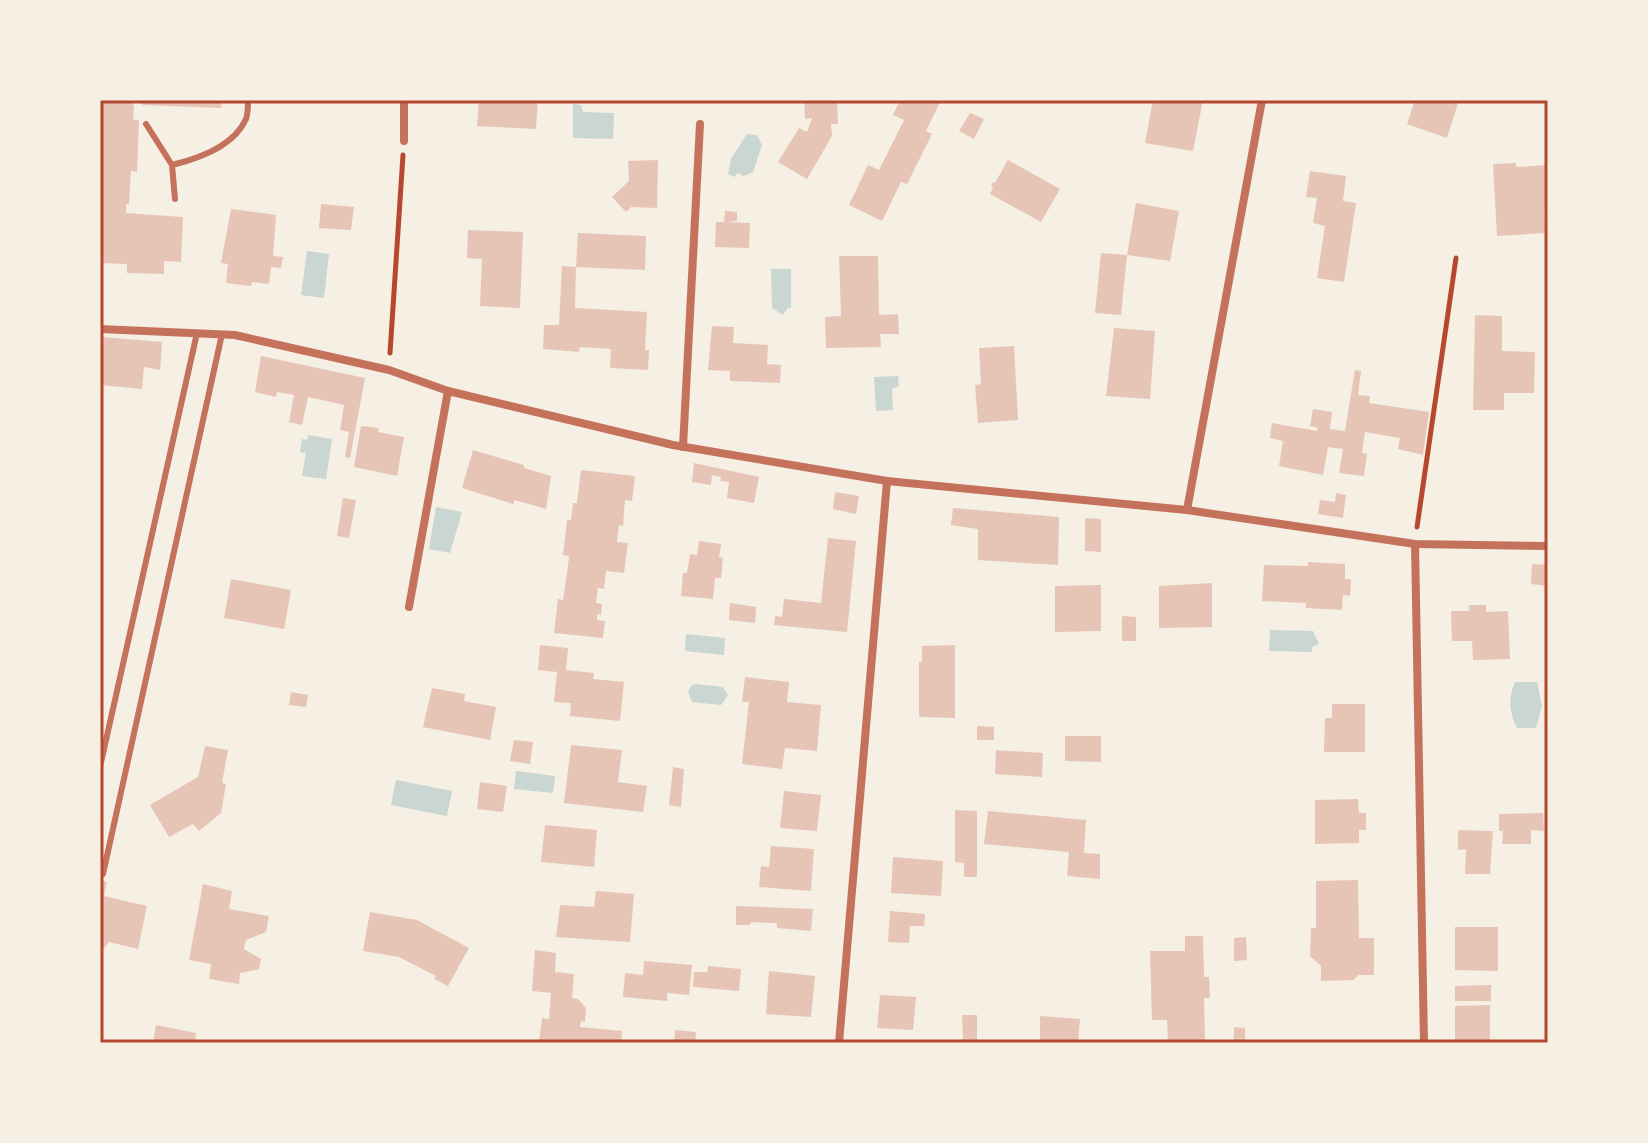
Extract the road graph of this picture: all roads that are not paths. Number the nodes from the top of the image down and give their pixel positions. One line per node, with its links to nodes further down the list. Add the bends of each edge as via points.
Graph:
1 (248, 100): 7 (lane, via 247,119 229,140 194,160)
2 (404, 100): 6 (street)
3 (1262, 100): 15 (street)
4 (146, 124): 7 (lane)
5 (700, 124): 13 (street)
6 (404, 141)
7 (172, 165): 8 (lane)
8 (175, 199)
9 (100, 329): 10 (street)
10 (197, 333): 11 (street); 19 (lane)
11 (222, 334): 12 (street, via 389,370); 20 (lane)
12 (448, 391): 13 (street); 18 (street)
13 (683, 447): 14 (street)
14 (887, 481): 15 (street); 21 (street)
15 (1187, 510): 16 (street)
16 (1415, 544): 17 (street); 22 (street)
17 (1548, 546)
18 (409, 607)
19 (100, 767)
20 (103, 874)
21 (839, 1043)
22 (1424, 1043)

